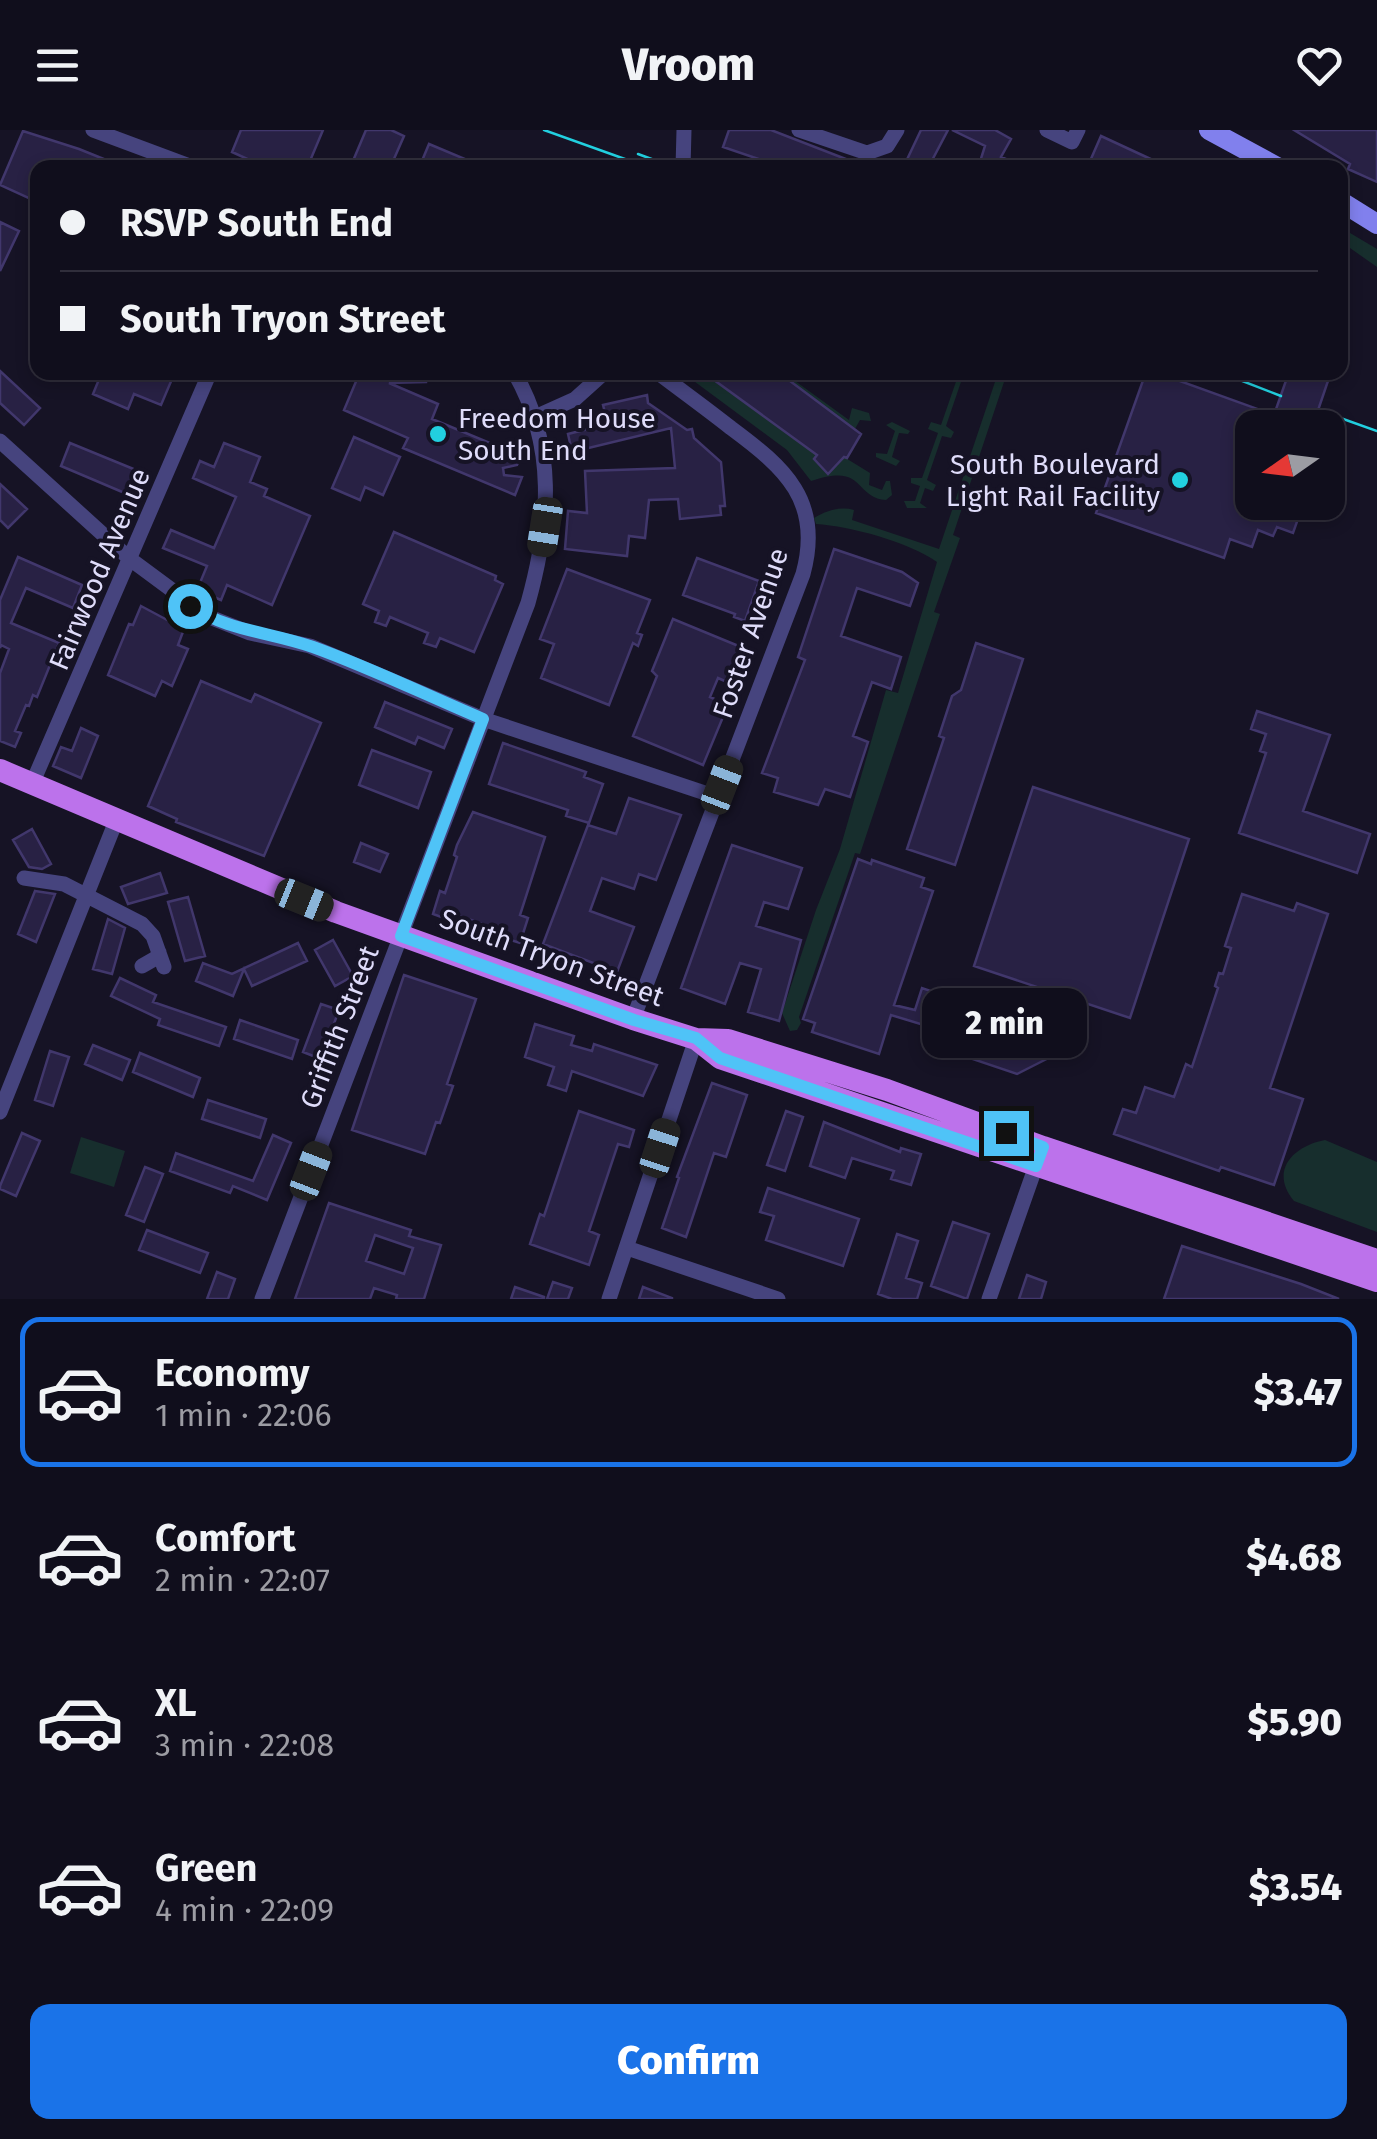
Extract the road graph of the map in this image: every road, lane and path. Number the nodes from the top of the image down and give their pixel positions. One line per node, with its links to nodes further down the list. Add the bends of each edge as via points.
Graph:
1 (94, 130): 8 (street)
2 (684, 130): 9 (street)
3 (799, 130): 4 (street, via 867,153 887,146)
4 (897, 130)
5 (1047, 130): 6 (street, via 1072,142)
6 (1078, 130)
7 (1209, 130): 10 (main road)
8 (174, 160)
9 (683, 160)
10 (1264, 160)
11 (1348, 205): 12 (main road)
12 (1377, 224)
13 (207, 380): 19 (street, Fairwood Avenue)
14 (518, 380): 17 (street, Griffith Street)
15 (596, 380): 17 (street, via 575,399)
16 (668, 380): 23 (street, Foster Avenue, via 778,464 797,490 807,521 803,574)
17 (535, 417): 20 (street, Griffith Street, via 544,454 544,537 528,603)
18 (0, 442): 19 (street)
19 (130, 559): 20 (street, via 225,625 310,646); 22 (street, Fairwood Avenue)
20 (483, 719): 23 (street); 27 (street, Griffith Street)
21 (0, 770): 22 (main road, South Tryon Street)
22 (32, 784): 24 (main road, South Tryon Street)
23 (717, 797): 29 (street, Foster Avenue)
24 (116, 820): 26 (street); 27 (main road, South Tryon Street)
25 (24, 878): 26 (street, via 64,884)
26 (85, 897): 28 (street, via 153,936 161,959); 31 (street)
27 (401, 936): 29 (main road, South Tryon Street); 36 (street, Griffith Street)
28 (142, 966)
29 (634, 1020): 30 (main road, South Tryon Street)
30 (696, 1038): 32 (main road, South Tryon Street, via 728,1040 852,1079); 33 (street)
31 (0, 1112)
32 (1040, 1156): 34 (main road, South Tryon Street); 35 (main road, South Tryon Street); 39 (street)
33 (627, 1248): 37 (street); 38 (street)
34 (1377, 1260)
35 (1377, 1281)
36 (262, 1299)
37 (609, 1299)
38 (778, 1299)
39 (990, 1299)

